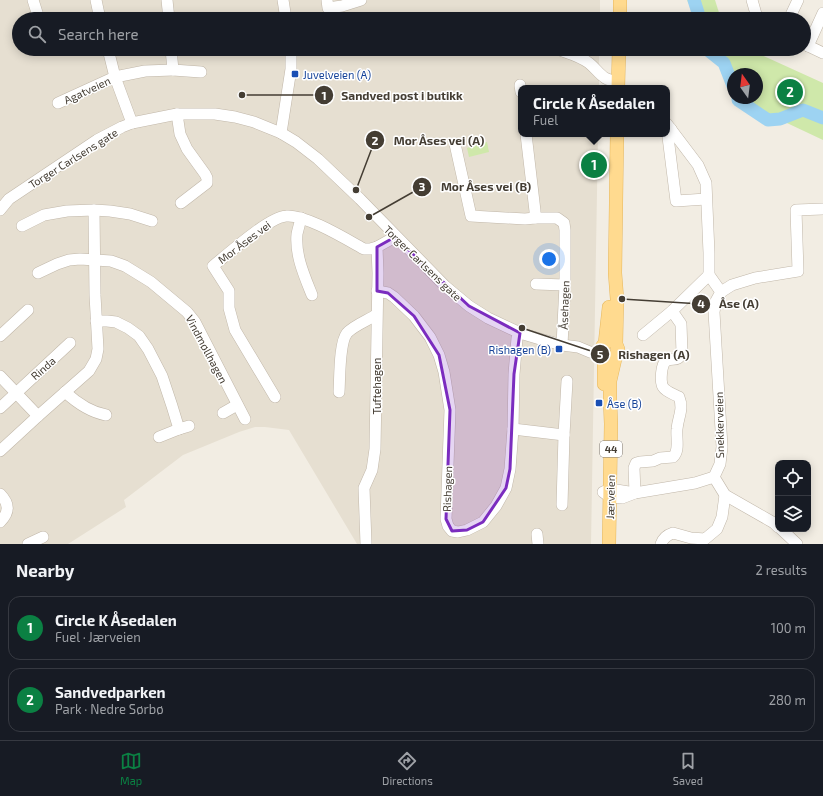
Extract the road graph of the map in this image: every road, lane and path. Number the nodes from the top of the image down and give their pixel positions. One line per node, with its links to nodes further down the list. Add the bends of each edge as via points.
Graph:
1 (33, 0): 10 (street)
2 (96, 0): 11 (street)
3 (168, 0): 12 (street)
4 (283, 0): 13 (street)
5 (326, 0): 6 (street, via 328,8)
6 (362, 0)
7 (620, 0): 14 (main road)
8 (752, 0): 15 (street)
9 (798, 0): 16 (street)
10 (37, 12)
11 (99, 12)
12 (169, 12)
13 (285, 12)
14 (620, 12)
15 (755, 12)
16 (792, 12)
17 (823, 13): 18 (street)
18 (811, 36)
19 (811, 47): 20 (street)
20 (823, 53)
21 (110, 56): 28 (street, Agatveien)
22 (172, 56): 26 (street)
23 (291, 56): 34 (street, via 284,108 275,121)
24 (575, 56): 29 (street)
25 (619, 56): 29 (main road)
26 (173, 70): 27 (street, Agatveien); 28 (street, Agatveien, via 145,71)
27 (201, 72)
28 (115, 77): 30 (street, Agatveien); 32 (street, Agatveien)
29 (618, 85)
30 (58, 103)
31 (177, 114): 32 (street, Torger Carlsens gate); 34 (street, Torger Carlsens gate, via 234,117); 40 (street, via 180,134 187,149 207,178 207,183)
32 (132, 123): 42 (street, Torger Carlsens gate, via 97,140 9,199)
33 (670, 127): 39 (street, via 698,165 706,183)
34 (277, 132): 48 (street, Torger Carlsens gate, via 296,142 318,159)
35 (526, 137): 45 (street)
36 (617, 137): 67 (main road, Jærveien / 44, via 617,299)
37 (668, 137): 39 (street, via 676,201)
38 (455, 144): 45 (street, Åsehagen, via 472,216)
39 (706, 199): 52 (street)
40 (181, 203)
41 (823, 209): 56 (street, via 796,210 798,271 755,278 732,285)
42 (0, 210)
43 (94, 210): 46 (street, via 130,214); 47 (street, via 44,215); 50 (street)
44 (302, 218): 49 (street, Mor Åses vei, via 364,249); 57 (street, via 298,233 298,256); 73 (street, Mor Åses vei, via 285,216 275,219 213,266 229,291 229,308 235,330)
45 (535, 218): 54 (street, Åsehagen, via 557,218 564,223)
46 (152, 221)
47 (22, 226)
48 (395, 236): 49 (street); 62 (street, Torger Carlsens gate, via 469,306)
49 (376, 247): 55 (street, Tuftehagen)
50 (94, 259): 51 (street, Vindmøllhagen, via 69,260); 61 (street); 74 (street, Vindmøllhagen, via 125,266 151,282 187,312 195,322)
51 (38, 273)
52 (709, 275): 56 (street); 59 (street)
53 (536, 284): 54 (street)
54 (565, 285): 66 (street, Åsehagen)
55 (377, 291): 60 (street, Tuftehagen); 80 (street, Rishagen, via 394,297 414,316 430,337 439,355 450,410 446,519 452,531 467,530 483,522 496,506 506,488)
56 (721, 292): 84 (street, Snekkerveien, via 714,312 722,447 720,464)
57 (312, 295)
58 (28, 310): 64 (street)
59 (672, 312): 63 (street); 86 (street, via 681,324 682,353 677,359 664,363 661,382 664,389 679,397 681,403 676,453 673,457 636,463)
60 (376, 315): 71 (street, via 347,333 342,349); 96 (street, Tuftehagen, via 375,449 372,470 364,488)
61 (96, 321): 70 (street, via 96,359 89,371); 82 (street, via 107,320 128,328 139,336 148,349 184,428)
62 (520, 333): 66 (street, Torger Carlsens gate); 80 (street, Rishagen, via 517,338 514,374)
63 (643, 335)
64 (0, 336)
65 (70, 343): 72 (street, Rinda)
66 (562, 345): 67 (street, Torger Carlsens gate)
67 (608, 349): 85 (main road, Jærveien / 44, via 604,424)
68 (0, 376): 72 (street)
69 (567, 381): 81 (street)
70 (65, 392): 77 (street, via 89,410); 78 (street)
71 (339, 392)
72 (16, 393): 75 (street, Rinda); 78 (street)
73 (275, 397)
74 (237, 405): 76 (street); 79 (street, Vindmøllhagen)
75 (0, 408)
76 (222, 413)
77 (106, 415)
78 (38, 416): 83 (street)
79 (244, 419)
80 (513, 429): 81 (street)
81 (564, 435): 89 (street)
82 (159, 437)
83 (0, 451)
84 (714, 477): 86 (street, via 695,483); 88 (street)
85 (607, 493): 86 (street, via 622,498); 97 (main road, Jærveien / 44); 98 (main road, Jærveien / 44)
86 (635, 493)
87 (0, 494): 90 (street, via 8,508)
88 (725, 495): 91 (street); 94 (street, via 722,517 717,529)
89 (562, 505)
90 (0, 522)
91 (775, 524)
92 (784, 532): 100 (street)
93 (43, 538): 95 (street)
94 (706, 541): 99 (street, via 673,533)
95 (28, 544)
96 (366, 544)
97 (604, 544)
98 (609, 544)
99 (661, 544)
100 (797, 544)

